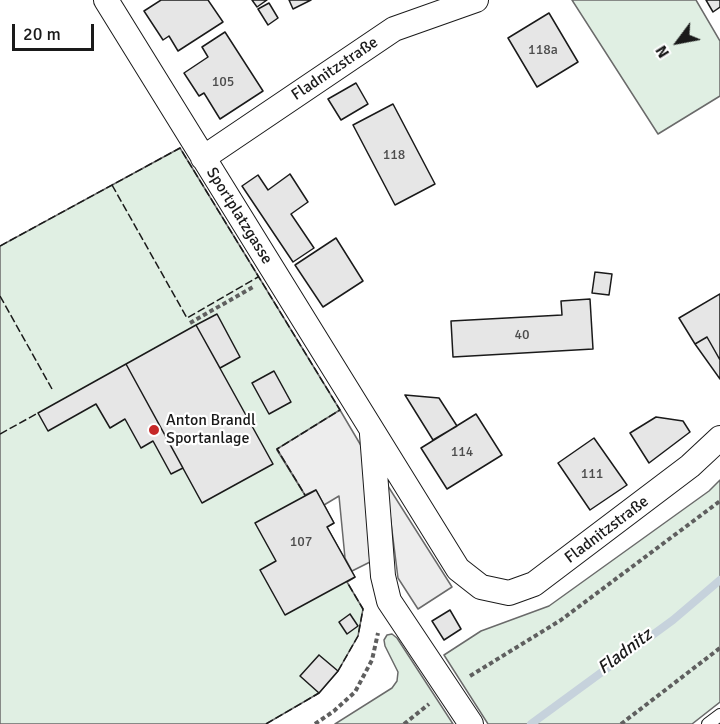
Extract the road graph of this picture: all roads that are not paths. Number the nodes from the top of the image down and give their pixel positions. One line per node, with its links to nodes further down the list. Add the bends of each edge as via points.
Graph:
1 (106, 0): 3 (street, Sportplatzgasse)
2 (476, 0): 3 (street, Fladnitzstraße, via 394,29)
3 (203, 158): 4 (street, Sportplatzgasse)
4 (372, 431): 6 (street, Sportplatzgasse, via 459,569); 8 (street, Sportplatzgasse, via 383,576 389,601)
5 (720, 438): 6 (street, Fladnitzstraße, via 690,466 534,584 509,593)
6 (481, 587)
7 (720, 715): 9 (lane)
8 (471, 724)
9 (708, 724)

